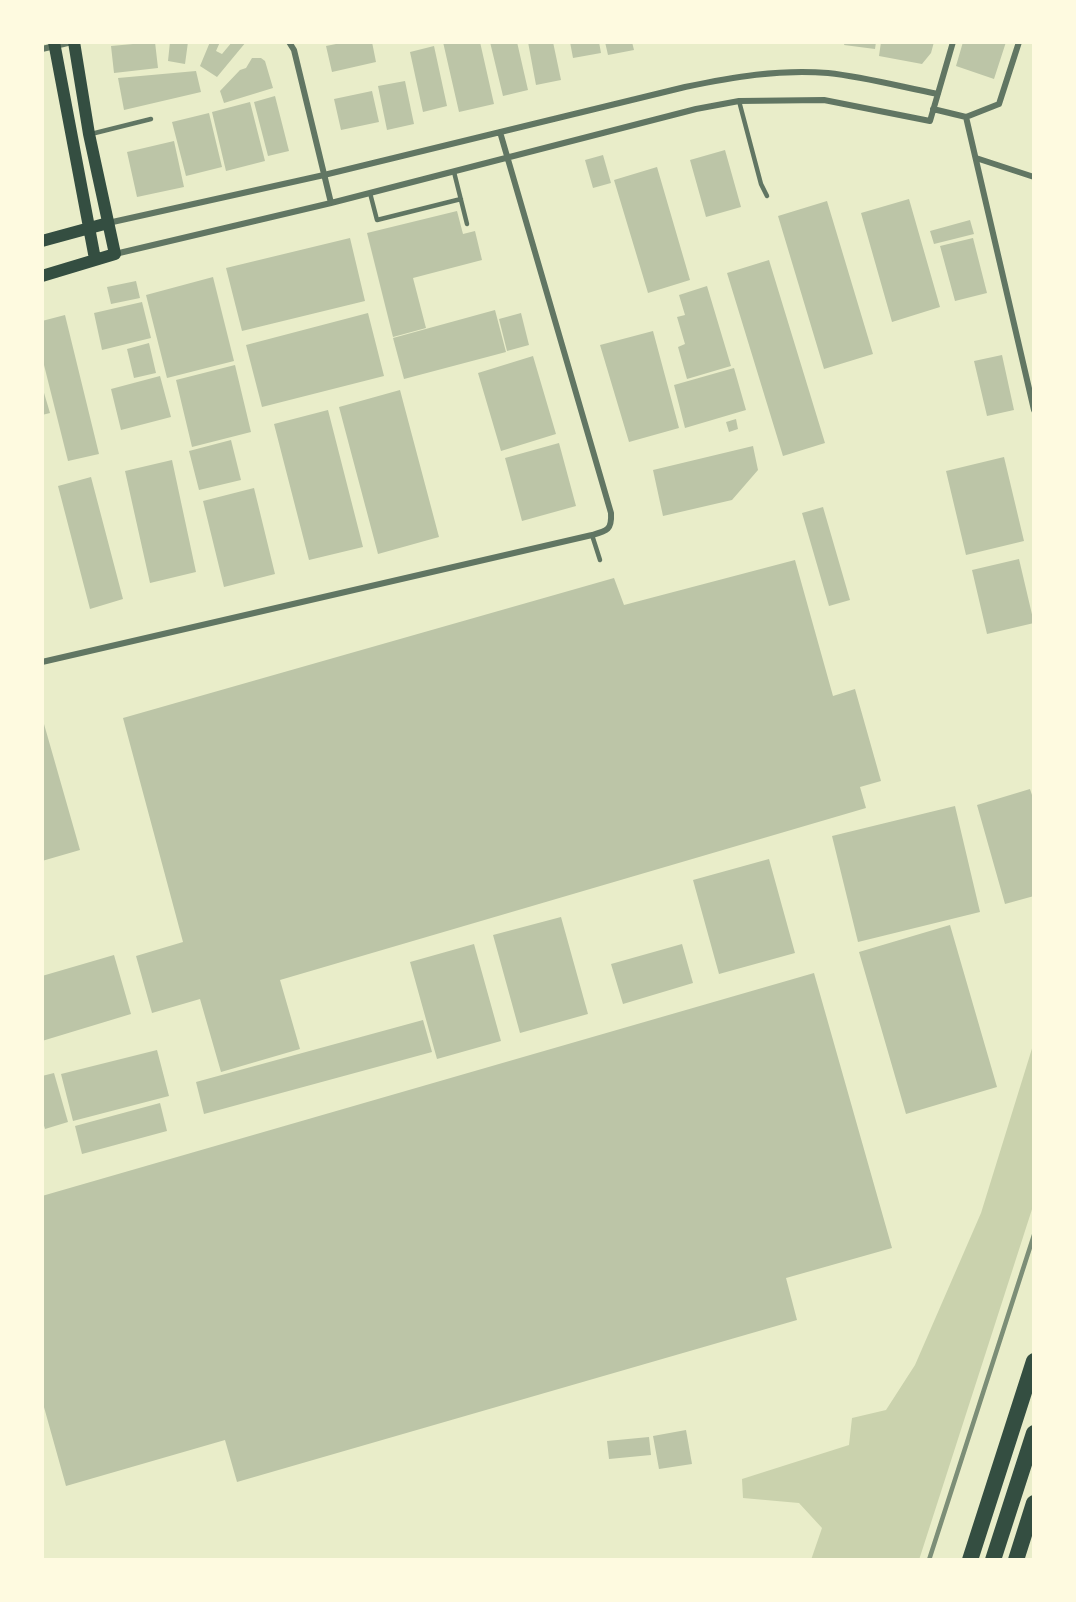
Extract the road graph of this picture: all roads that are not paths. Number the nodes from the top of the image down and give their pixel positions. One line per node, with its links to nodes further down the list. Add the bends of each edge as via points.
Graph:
1 (73, 42): 5 (street); 12 (main road)
2 (289, 42): 16 (street)
3 (953, 42): 6 (street)
4 (1019, 42): 9 (street, via 999,104)
5 (50, 46): 24 (main road)
6 (938, 94): 8 (street); 11 (street, via 829,73 779,72 736,76)
7 (739, 100): 8 (street, via 824,100 930,121); 13 (street); 19 (lane)
8 (933, 109): 9 (street)
9 (966, 117): 14 (street)
10 (151, 118): 12 (lane)
11 (500, 132): 13 (street); 16 (street)
12 (89, 134): 22 (main road)
13 (508, 158): 15 (street); 30 (street, via 606,495 612,524 606,531)
14 (976, 158): 17 (street); 29 (street)
15 (454, 172): 18 (street); 20 (lane)
16 (324, 175): 21 (street); 22 (street)
17 (1034, 177)
18 (370, 193): 20 (lane, via 377,220); 21 (street)
19 (767, 196)
20 (461, 199): 23 (lane)
21 (331, 203): 26 (street)
22 (108, 224): 24 (main road); 26 (main road)
23 (467, 224)
24 (88, 228): 25 (main road); 27 (main road)
25 (42, 241)
26 (115, 254): 27 (main road)
27 (95, 260): 28 (main road)
28 (42, 276)
29 (1034, 410)
30 (592, 535): 31 (lane); 32 (street)
31 (600, 560)
32 (42, 662)
33 (1034, 1361): 36 (highway)
34 (1034, 1432): 37 (highway)
35 (1034, 1503): 38 (highway)
36 (970, 1560)
37 (993, 1560)
38 (1016, 1560)

